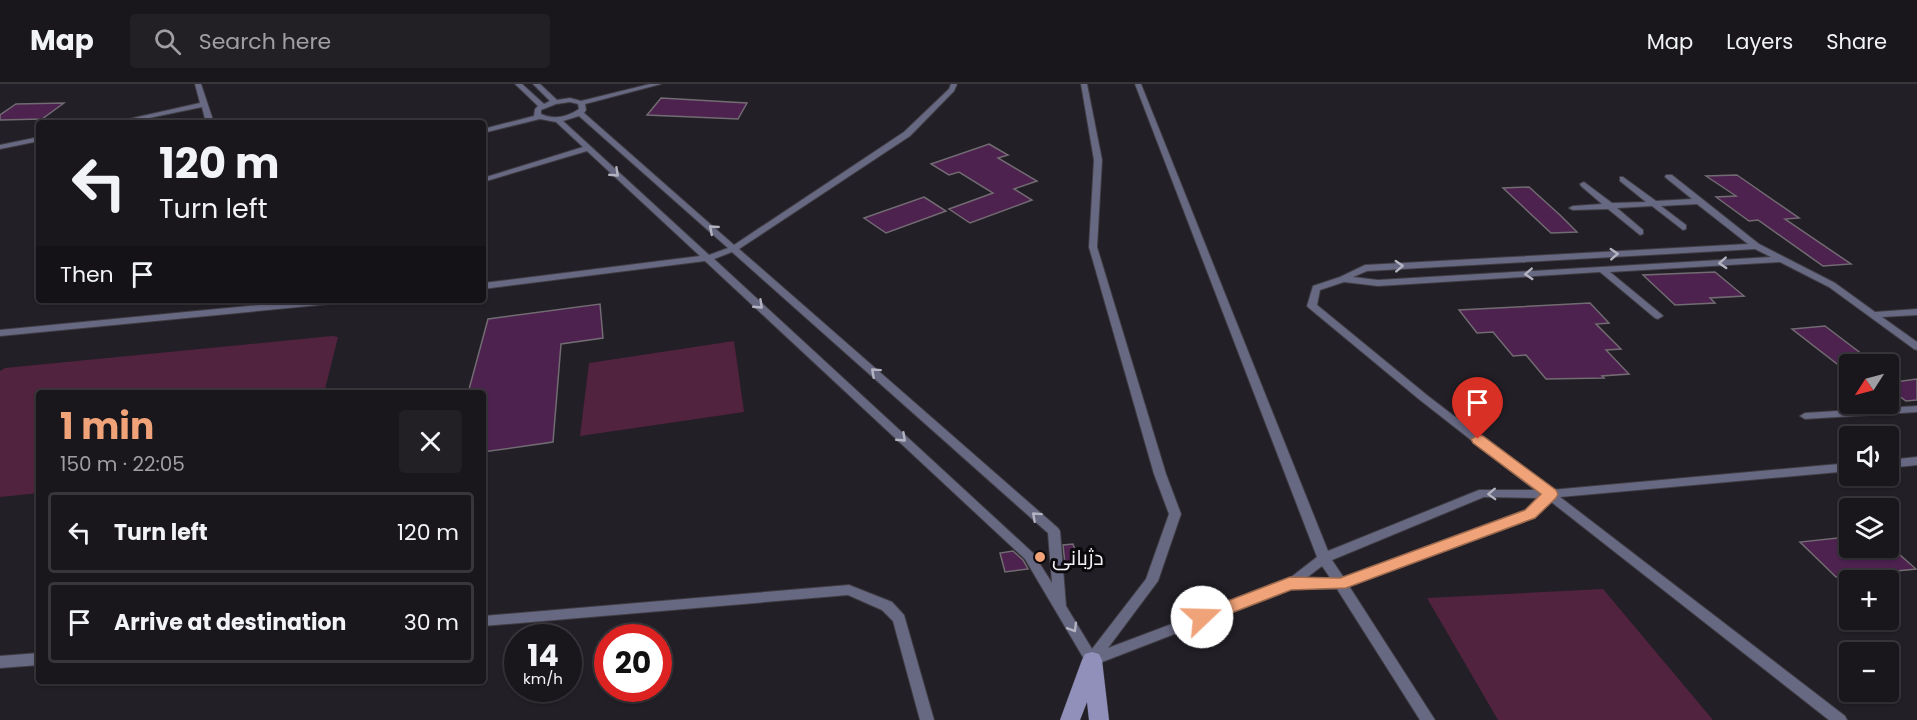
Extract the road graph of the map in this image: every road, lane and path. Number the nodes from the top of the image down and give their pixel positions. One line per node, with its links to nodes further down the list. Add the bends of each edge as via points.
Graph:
1 (198, 84): 9 (lane)
2 (518, 84): 10 (lane)
3 (536, 84): 8 (lane)
4 (658, 84): 11 (lane)
5 (954, 84): 31 (lane, via 907,134)
6 (1084, 84): 56 (lane, via 1098,160 1093,248 1175,514 1152,581)
7 (1138, 84): 50 (lane)
8 (555, 102): 10 (lane); 11 (lane, via 570,100)
9 (204, 104): 14 (lane); 15 (lane)
10 (542, 106): 12 (lane, via 537,112)
11 (581, 108): 13 (lane); 31 (lane, one-way to 11)
12 (540, 117): 13 (lane); 16 (lane)
13 (557, 119): 19 (lane)
14 (129, 120)
15 (209, 120)
16 (486, 130)
17 (36, 140): 18 (lane)
18 (0, 147)
19 (588, 148): 21 (lane); 33 (lane, one-way to 33)
20 (1669, 177): 24 (lane)
21 (486, 179)
22 (1623, 179): 25 (lane)
23 (1584, 184): 26 (lane)
24 (1700, 201): 25 (lane); 30 (lane)
25 (1654, 204): 26 (lane); 28 (lane)
26 (1610, 206): 27 (lane); 29 (lane)
27 (1573, 208)
28 (1683, 227)
29 (1640, 232)
30 (1756, 246): 32 (lane, one-way to 30); 34 (lane)
31 (735, 248): 33 (lane); 53 (lane, one-way to 31, via 1054,531)
32 (1585, 256): 35 (lane); 36 (lane, one-way to 32, via 1365,268)
33 (708, 258): 37 (lane); 53 (lane, one-way to 53, via 1029,556)
34 (1782, 259): 35 (lane, one-way to 35); 40 (lane, via 1832,285)
35 (1602, 270): 36 (lane, one-way to 36, via 1378,283); 41 (lane)
36 (1343, 279): 49 (lane, via 1316,288 1312,306)
37 (486, 286)
38 (309, 303): 42 (lane)
39 (1917, 312): 40 (lane)
40 (1873, 315): 43 (lane)
41 (1658, 316)
42 (0, 333)
43 (1917, 347)
44 (1917, 408): 45 (lane)
45 (1805, 416)
46 (1917, 461): 47 (lane)
47 (1899, 463)
48 (1839, 468): 49 (lane)
49 (1550, 494): 50 (lane, one-way to 50, via 1483,494); 52 (lane, via 1530,514); 62 (lane)
50 (1324, 558): 51 (lane); 52 (lane)
51 (1290, 584): 52 (lane); 56 (lane)
52 (1341, 584): 61 (lane)
53 (1061, 608): 56 (lane, one-way to 56)
54 (486, 621): 58 (lane, via 849,590 887,606 899,620)
55 (36, 659): 57 (lane)
56 (1092, 660): 59 (main road); 60 (main road)
57 (0, 662)
58 (927, 720)
59 (1070, 720)
60 (1099, 720)
61 (1428, 720)
62 (1840, 720)

